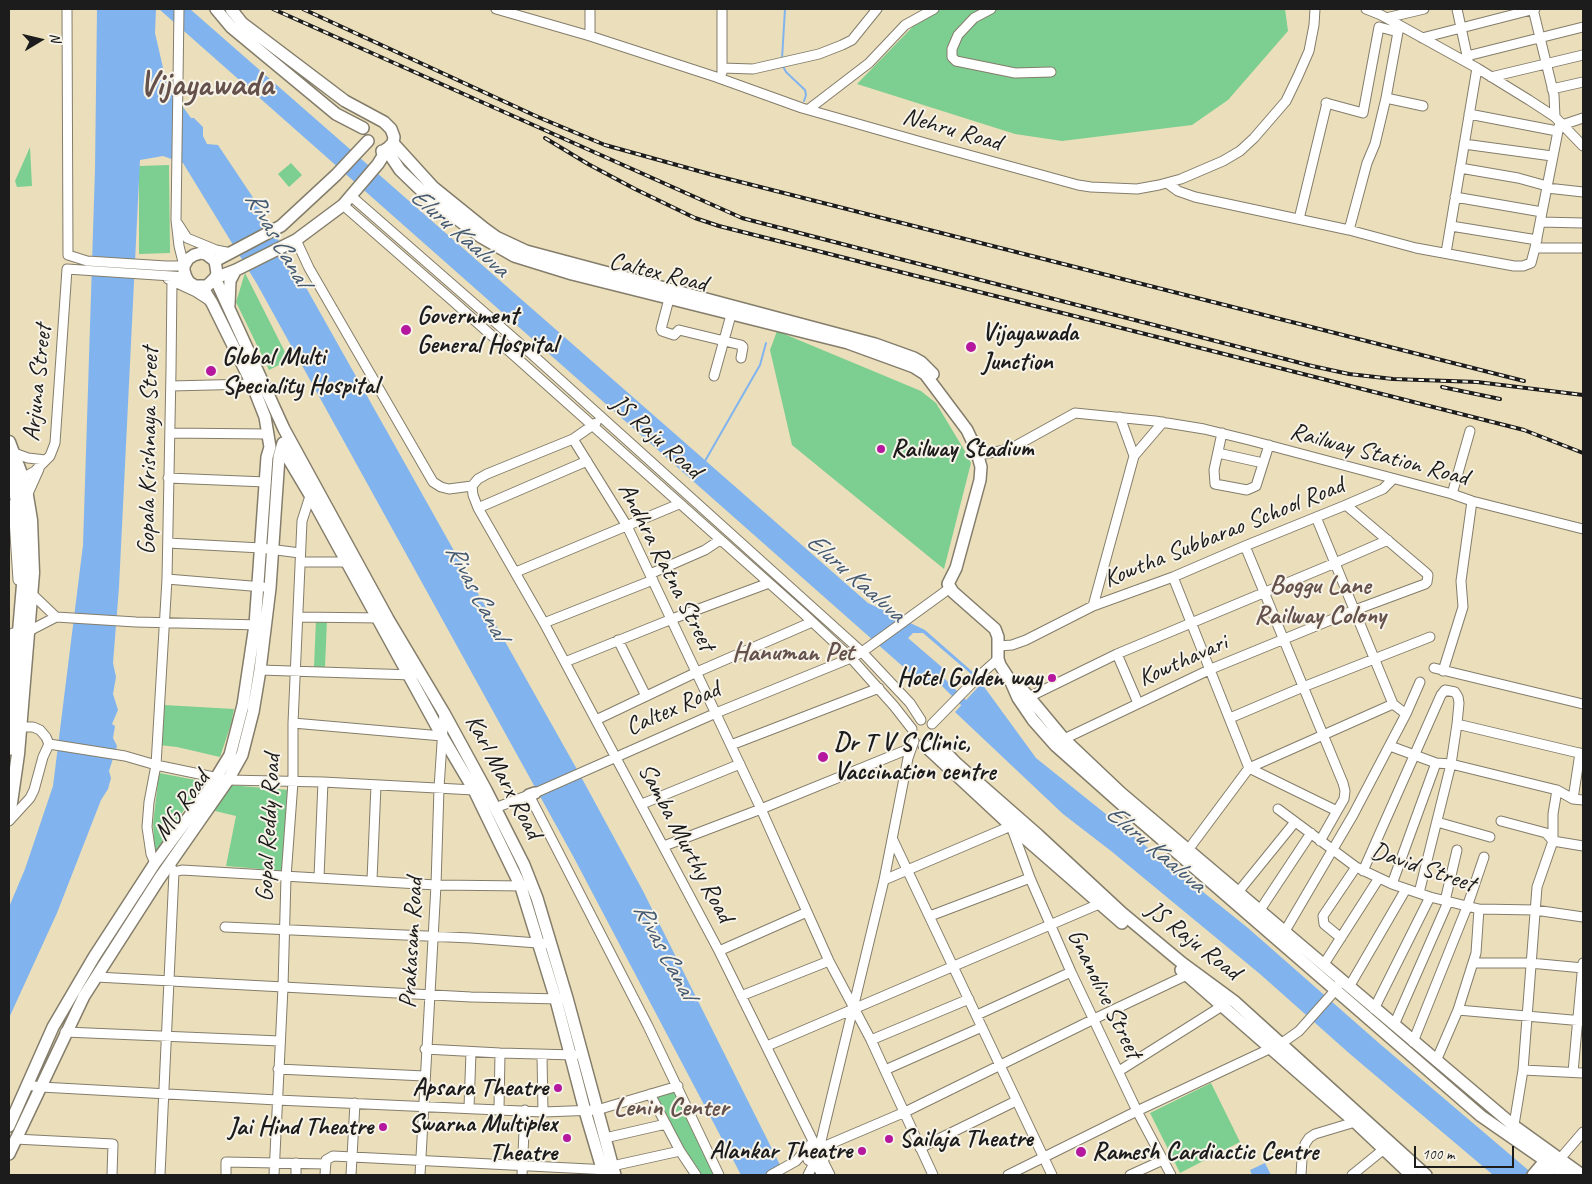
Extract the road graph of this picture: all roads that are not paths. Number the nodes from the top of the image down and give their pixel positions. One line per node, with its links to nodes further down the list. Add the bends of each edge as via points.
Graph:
1 (67, 9): 67 (street, via 68,255 87,260)
2 (180, 9): 55 (street)
3 (216, 9): 40 (main road, via 231,27 336,114)
4 (230, 9): 37 (main road, via 242,23 346,101)
5 (496, 9): 16 (street, Nehru Road)
6 (590, 9): 20 (street)
7 (722, 9): 26 (street)
8 (877, 9): 26 (street, via 852,40 842,46 753,69)
9 (934, 9): 35 (street, via 905,25 869,63)
10 (991, 9): 28 (street, via 974,18 958,34 952,57 956,61 1015,73)
11 (1315, 9): 47 (street, Nehru Road, via 1309,51 1286,101 1240,151)
12 (1366, 9): 17 (street)
13 (1424, 9): 17 (street)
14 (1457, 9): 18 (street)
15 (1534, 9): 18 (street); 21 (street)
16 (526, 13): 20 (street, Nehru Road)
17 (1386, 18): 22 (street)
18 (1461, 27): 22 (street); 24 (street)
19 (1583, 27): 21 (street)
20 (590, 36): 30 (street, Nehru Road)
21 (1540, 37): 24 (street); 25 (street)
22 (1422, 38): 24 (street)
23 (1583, 55): 25 (street)
24 (1468, 59): 27 (street)
25 (1546, 63): 29 (street); 32 (street)
26 (722, 68): 30 (street)
27 (1477, 68): 29 (street); 36 (street)
28 (1051, 72)
29 (1491, 77): 39 (street)
30 (722, 79): 35 (street, Nehru Road)
31 (1583, 82): 32 (street)
32 (1552, 89): 39 (street)
33 (1386, 98): 34 (street); 54 (street, via 1398,32 1379,27 1363,112 1327,103); 58 (street)
34 (1423, 106)
35 (809, 109): 47 (street, Nehru Road, via 1078,185 1137,189)
36 (1469, 114): 39 (street); 43 (street)
37 (374, 118): 40 (main road); 44 (main road, via 391,129 394,137)
38 (1583, 118): 39 (street)
39 (1558, 124): 41 (street); 45 (street)
40 (363, 128): 42 (main road)
41 (1582, 143)
42 (365, 144): 44 (main road); 65 (main road, via 281,226)
43 (1464, 144): 45 (street); 46 (street)
44 (387, 148): 50 (main road); 74 (main road, Caltex Road, via 395,164 417,188 495,247 564,272); 83 (main road, Caltex Road, via 485,229 514,246 875,344 921,362 936,379)
45 (1552, 156): 48 (street)
46 (1460, 168): 48 (street, via 1518,178); 51 (street)
47 (1168, 183): 54 (street, via 1195,197)
48 (1547, 187): 49 (street); 53 (street)
49 (1583, 192)
50 (354, 193): 52 (main road); 85 (street, JS Raju Road)
51 (1455, 197): 53 (street); 57 (street)
52 (343, 205): 60 (main road); 87 (street, JS Raju Road)
53 (1541, 217): 56 (street); 61 (street)
54 (1299, 219): 58 (street)
55 (176, 220): 59 (street); 64 (street)
56 (1583, 223)
57 (1450, 226): 61 (street); 63 (street)
58 (1349, 230): 63 (street)
59 (187, 238): 65 (street); 66 (street)
60 (292, 242): 68 (main road); 109 (street, via 433,482 449,489)
61 (1536, 244): 62 (street); 63 (street, via 1531,263 1523,266)
62 (1583, 248)
63 (1446, 253)
64 (180, 254): 67 (street, via 173,264); 69 (street)
65 (229, 254): 66 (main road)
66 (213, 259): 69 (main road, via 201,253 194,255 188,259); 71 (main road, via 217,273)
67 (166, 266): 69 (street)
68 (235, 271): 71 (main road); 76 (main road, via 230,281)
69 (185, 272): 70 (street); 73 (main road, via 195,286)
70 (151, 275): 72 (street); 102 (street, Arjuna Street, via 67,269 55,443)
71 (215, 278): 73 (main road); 76 (main road, Karl Marx Road)
72 (172, 280): 75 (street); 82 (street, Gopala Krishnaya Street)
73 (202, 287): 75 (main road, MG Road)
74 (669, 299): 77 (main road, Caltex Road); 78 (street, via 662,332 674,334 680,330)
75 (212, 303): 81 (main road, MG Road)
76 (229, 310): 88 (main road, Karl Marx Road)
77 (730, 315): 78 (street); 83 (main road, Caltex Road, via 848,343 914,367 928,377)
78 (724, 340): 79 (street, via 743,346); 80 (street)
79 (741, 358)
80 (714, 376)
81 (252, 384): 82 (street); 92 (main road, MG Road, via 265,417)
82 (171, 386): 90 (street, Gopala Krishnaya Street)
83 (942, 396): 99 (main road, Caltex Road, via 967,430)
84 (1120, 417): 86 (street, Railway Station Road); 99 (street, Railway Station Road, via 1075,413 1004,452); 100 (street)
85 (602, 418): 87 (street); 156 (street, JS Raju Road)
86 (1163, 422): 91 (street, Railway Station Road); 100 (street)
87 (592, 426): 93 (street); 116 (street, JS Raju Road)
88 (284, 429): 97 (main road, MG Road); 110 (main road, Karl Marx Road)
89 (1470, 431): 111 (street)
90 (170, 433): 92 (street); 105 (street, Gopala Krishnaya Street)
91 (1222, 433): 94 (street, Railway Station Road); 98 (street)
92 (267, 434): 96 (main road, MG Road)
93 (573, 439): 101 (street, Andhra Ratna Street); 109 (street, via 487,474)
94 (1269, 446): 103 (street); 106 (street, Railway Station Road)
95 (11, 447): 102 (street); 107 (highway)
96 (270, 447): 97 (main road); 108 (main road, MG Road)
97 (282, 448): 110 (main road, Karl Marx Road); 114 (main road, MG Road)
98 (1218, 454): 103 (street); 103 (street, via 1215,484 1247,490 1256,486)
99 (978, 455): 137 (main road, Caltex Road, via 980,480 948,584)
100 (1134, 456): 140 (street)
101 (587, 461): 118 (street); 120 (street, Andhra Ratna Street)
102 (43, 463): 107 (street, Arjuna Street, via 35,472); 113 (street)
103 (1263, 463)
104 (9, 467): 107 (highway)
105 (168, 478): 108 (street); 124 (street, Gopala Krishnaya Street)
106 (1393, 479): 111 (street, Railway Station Road); 117 (street, Kowtha Subbarao School Road, via 1383,489)
107 (15, 481): 112 (street); 113 (highway); 196 (highway, via 24,561)
108 (266, 482): 114 (main road, MG Road)
109 (472, 486): 118 (street, Samba Murthy Road)
110 (312, 490): 127 (street, Gopal Reddy Road, via 302,521); 128 (main road, Karl Marx Road)
111 (1452, 494): 115 (street, Railway Station Road)
112 (11, 495): 166 (street, via 18,579)
113 (27, 496): 139 (highway, via 33,552)
114 (270, 496): 126 (main road, MG Road)
115 (1472, 501): 121 (street, Railway Station Road); 177 (street, via 1461,581 1463,607 1438,669)
116 (680, 504): 120 (street); 122 (street, JS Raju Road)
117 (1346, 505): 119 (street, Kowtha Subbarao School Road); 123 (street, Kowtha Subbarao School Road)
118 (478, 508): 130 (street, Samba Murthy Road)
119 (1316, 517): 125 (street, Kowtha Subbarao School Road); 129 (street)
120 (627, 526): 130 (street); 131 (street, Andhra Ratna Street)
121 (1583, 528)
122 (720, 540): 131 (street); 135 (street, JS Raju Road)
123 (1388, 540): 129 (street); 133 (street, Kowtha Subbarao School Road)
124 (168, 543): 126 (street); 134 (street, Gopala Krishnaya Street)
125 (1245, 546): 132 (street, Kowtha Subbarao School Road); 138 (street)
126 (267, 549): 127 (street); 136 (main road, MG Road)
127 (300, 557): 128 (street); 143 (street, Gopal Reddy Road)
128 (353, 562): 144 (main road, Karl Marx Road)
129 (1335, 563): 138 (street); 141 (street)
130 (516, 572): 148 (street, Samba Murthy Road)
131 (652, 577): 145 (street, Andhra Ratna Street); 148 (street)
132 (1173, 577): 140 (street, Kowtha Subbarao School Road); 149 (street)
133 (1428, 578): 141 (street, Kowthavari, via 1425,584)
134 (167, 579): 136 (street); 146 (street, Gopala Krishnaya Street)
135 (769, 583): 145 (street); 147 (street, JS Raju Road)
136 (265, 587): 150 (main road, MG Road)
137 (950, 588): 155 (main road, via 992,625); 156 (street, Caltex Road)
138 (1264, 593): 149 (street); 154 (street)
139 (32, 594): 142 (street); 151 (highway)
140 (1093, 606): 155 (street, via 1026,640)
141 (1355, 610): 154 (street, Kowthavari); 159 (street)
142 (56, 617): 146 (street); 151 (street)
143 (298, 617): 144 (street); 163 (street, Gopal Reddy Road)
144 (383, 618): 167 (main road, Karl Marx Road); 168 (main road, Karl Marx Road)
145 (672, 618): 153 (street); 165 (street, Andhra Ratna Street)
146 (164, 622): 150 (street); 203 (street, Gopala Krishnaya Street)
147 (812, 622): 158 (street, JS Raju Road); 165 (street)
148 (544, 623): 161 (street, Samba Murthy Road)
149 (1192, 624): 157 (street); 164 (street)
150 (260, 625): 162 (main road, MG Road); 205 (main road, MG Road, via 236,734)
151 (29, 631): 187 (highway)
152 (1430, 637): 159 (street)
153 (618, 640): 161 (street); 173 (street)
154 (1284, 640): 164 (street, Kowthavari); 171 (street)
155 (999, 646): 160 (main road)
156 (862, 652): 158 (street, Caltex Road); 183 (street, JS Raju Road, via 910,703)
157 (1117, 654): 174 (street); 175 (street)
158 (852, 658): 172 (street, JS Raju Road); 178 (street, Caltex Road)
159 (1374, 658): 171 (street); 176 (street)
160 (998, 660): 169 (main road); 185 (street)
161 (565, 662): 182 (street, Samba Murthy Road)
162 (260, 670): 163 (street); 205 (main road, MG Road, via 242,755)
163 (296, 670): 167 (street); 184 (street, Gopal Reddy Road)
164 (1211, 670): 175 (street, Kowthavari); 181 (street)
165 (697, 672): 173 (street); 178 (street, Andhra Ratna Street)
166 (9, 675)
167 (409, 675): 168 (street); 189 (main road, Karl Marx Road)
168 (421, 675): 179 (main road, Karl Marx Road)
169 (1011, 682): 174 (main road); 284 (main road, via 1024,709 1056,746)
170 (1420, 682): 180 (street)
171 (1303, 687): 181 (street); 190 (street)
172 (879, 688): 188 (street, JS Raju Road); 194 (street)
173 (646, 696): 182 (street)
174 (1029, 697): 191 (main road)
175 (1138, 703): 191 (street, Kowthavari)
176 (1393, 704): 180 (street); 190 (street)
177 (1583, 704)
178 (716, 713): 194 (street, Andhra Ratna Street); 199 (street, Caltex Road)
179 (444, 714): 189 (street, Prakasam Road); 218 (main road, Karl Marx Road)
180 (1406, 714): 195 (street)
181 (1230, 718): 204 (street)
182 (596, 720): 199 (street, Samba Murthy Road)
183 (921, 720): 185 (street); 188 (street)
184 (293, 723): 189 (street); 206 (street, Gopal Reddy Road)
185 (932, 724): 192 (street, via 936,734)
186 (1457, 724): 197 (street); 198 (street, via 1458,697 1455,692 1445,690); 202 (street)
187 (20, 727): 193 (street, via 40,730); 220 (highway)
188 (912, 729): 192 (street, via 911,735)
189 (442, 736): 209 (street, Prakasam Road); 210 (main road, Karl Marx Road)
190 (1324, 736): 204 (street); 219 (street, via 1345,791)
191 (1064, 739): 233 (main road)
192 (921, 743): 216 (street); 225 (main road, JS Raju Road); 228 (street); 304 (main road, JS Raju Road, via 957,764 1122,913)
193 (53, 744): 203 (street, via 126,756); 222 (street, via 43,757 30,798)
194 (731, 746): 201 (street, Andhra Ratna Street)
195 (1390, 746): 198 (street); 234 (street)
196 (9, 749)
197 (1582, 754): 213 (street)
198 (1414, 755): 200 (street); 239 (street)
199 (617, 758): 212 (street, Caltex Road); 215 (street, Samba Murthy Road)
200 (1436, 763): 202 (street); 247 (street)
201 (740, 764): 215 (street); 216 (street, Andhra Ratna Street)
202 (1451, 764): 211 (street); 224 (street)
203 (156, 765): 205 (street); 237 (street, Gopala Krishnaya Street, via 147,827)
204 (1249, 768): 219 (street); 233 (street)
205 (222, 780): 206 (street); 237 (main road, MG Road); 238 (main road, MG Road)
206 (293, 782): 207 (street); 241 (street, Gopal Reddy Road)
207 (323, 782): 208 (street); 242 (street)
208 (376, 785): 209 (street); 245 (street)
209 (439, 788): 210 (street); 248 (street, Prakasam Road)
210 (474, 790): 218 (main road, Karl Marx Road)
211 (1557, 790): 213 (street); 230 (street)
212 (532, 794): 218 (street, Caltex Road); 322 (street)
213 (1573, 799): 214 (street)
214 (1583, 800)
215 (642, 804): 231 (street, Samba Murthy Road)
216 (761, 809): 231 (street); 260 (street, Andhra Ratna Street)
217 (1278, 809): 223 (street, David Street)
218 (490, 810): 249 (main road, Karl Marx Road)
219 (1337, 811): 229 (street)
220 (9, 817)
221 (1500, 821): 230 (street, via 1546,834)
222 (9, 822)
223 (1295, 822): 226 (street, David Street); 251 (street)
224 (1436, 822): 227 (street); 252 (street)
225 (1011, 826): 240 (street); 243 (street, Gnanolive Street); 255 (main road, JS Raju Road)
226 (1310, 833): 229 (street, David Street); 258 (street)
227 (1490, 837)
228 (893, 840): 240 (street); 246 (street)
229 (1320, 841): 234 (street, David Street)
230 (1553, 841): 232 (street); 259 (street, via 1537,886)
231 (664, 846): 270 (street, Samba Murthy Road)
232 (1583, 846)
233 (1188, 850): 251 (main road)
234 (1333, 850): 239 (street, David Street); 266 (street)
235 (1457, 850): 254 (street)
236 (1484, 857): 256 (street)
237 (154, 863): 321 (main road, MG Road, via 64,1006)
238 (172, 868): 241 (street); 280 (main road, MG Road); 281 (street)
239 (1360, 869): 244 (street, David Street); 268 (street, via 1323,916 1324,924)
240 (908, 870): 246 (street); 261 (street)
241 (286, 877): 242 (street); 265 (street, Gopal Reddy Road)
242 (319, 877): 245 (street)
243 (1030, 878): 261 (street); 263 (street, Gnanolive Street)
244 (1379, 878): 247 (street, David Street); 268 (street)
245 (372, 880): 248 (street)
246 (884, 880): 290 (street)
247 (1392, 884): 250 (street, David Street)
248 (436, 885): 249 (street); 267 (street, Prakasam Road)
249 (527, 886): 269 (main road, Karl Marx Road)
250 (1406, 889): 252 (street, David Street); 282 (street)
251 (1239, 891): 258 (main road)
252 (1419, 894): 253 (street, David Street)
253 (1430, 897): 254 (street, David Street); 291 (street)
254 (1446, 901): 256 (street, David Street); 297 (street)
255 (1099, 904): 263 (street); 279 (main road, JS Raju Road)
256 (1467, 907): 257 (street, David Street); 303 (street)
257 (1479, 909): 259 (street, David Street); 272 (street)
258 (1260, 910): 266 (main road)
259 (1535, 910): 262 (street, David Street); 273 (street)
260 (806, 912): 270 (street); 271 (street, Andhra Ratna Street)
261 (930, 916): 276 (street)
262 (1583, 917)
263 (1049, 926): 276 (street); 278 (street, Gnanolive Street)
264 (225, 927): 265 (street)
265 (284, 930): 267 (street); 283 (street, Gopal Reddy Road)
266 (1285, 931): 275 (main road)
267 (432, 937): 269 (street); 285 (street, Prakasam Road)
268 (1341, 938): 275 (street)
269 (545, 943): 287 (main road, Karl Marx Road)
270 (719, 951): 286 (street, Samba Murthy Road)
271 (830, 961): 286 (street); 290 (street, Andhra Ratna Street)
272 (1473, 963): 273 (street); 292 (street)
273 (1530, 963): 277 (street); 294 (street)
274 (1583, 963): 277 (street)
275 (1324, 964): 282 (main road)
276 (953, 967): 288 (street); 290 (street)
277 (1583, 968): 296 (street)
278 (1071, 972): 293 (street); 295 (street, Gnanolive Street)
279 (1187, 976): 289 (main road, JS Raju Road); 295 (street)
280 (96, 977): 281 (street); 299 (main road, MG Road)
281 (169, 981): 283 (street); 300 (street)
282 (1345, 983): 284 (street); 291 (main road)
283 (283, 987): 285 (street); 302 (street, Gopal Reddy Road)
284 (1334, 992): 304 (street, via 1299,1031); 341 (main road, via 1480,1116)
285 (429, 994): 287 (street); 306 (street, Prakasam Road)
286 (742, 996): 305 (street, Samba Murthy Road)
287 (561, 999): 310 (main road, Karl Marx Road)
288 (969, 999): 293 (street); 301 (street)
289 (1222, 1006): 307 (main road, JS Raju Road); 317 (street)
290 (855, 1008): 301 (street, Andhra Ratna Street); 305 (street); 345 (street)
291 (1374, 1008): 297 (main road)
292 (1458, 1010): 294 (street); 312 (street)
293 (977, 1016): 298 (street)
294 (1527, 1016): 296 (street); 316 (street)
295 (1094, 1019): 313 (street); 317 (street, Gnanolive Street)
296 (1580, 1021): 318 (street)
297 (1394, 1025): 303 (main road)
298 (982, 1027): 313 (street); 315 (street)
299 (65, 1032): 300 (street); 323 (main road, MG Road)
300 (166, 1036): 302 (street); 324 (street)
301 (871, 1040): 315 (street, Andhra Ratna Street)
302 (280, 1041): 314 (street, Gopal Reddy Road)
303 (1413, 1042): 312 (main road)
304 (1282, 1043): 307 (street); 384 (main road, JS Raju Road)
305 (767, 1046): 345 (street, Samba Murthy Road)
306 (425, 1049): 308 (street); 320 (street, Prakasam Road)
307 (1270, 1049): 334 (street); 338 (main road, JS Raju Road)
308 (472, 1052): 309 (street); 330 (street)
309 (500, 1053): 311 (street); 331 (street)
310 (576, 1054): 311 (street); 333 (main road, Karl Marx Road); 336 (main road, Karl Marx Road)
311 (542, 1055): 335 (street)
312 (1436, 1061): 341 (main road)
313 (1000, 1064): 327 (street); 337 (street)
314 (278, 1069): 320 (street); 326 (street, Gopal Reddy Road)
315 (885, 1070): 337 (street, Andhra Ratna Street)
316 (1523, 1070): 318 (street); 341 (street)
317 (1119, 1071): 334 (street, Gnanolive Street)
318 (1573, 1072): 319 (street)
319 (1583, 1073)
320 (424, 1076): 329 (street, Prakasam Road)
321 (27, 1085): 323 (street); 340 (main road, MG Road)
322 (678, 1086): 325 (street); 371 (street)
323 (41, 1087): 324 (street); 344 (main road, MG Road)
324 (164, 1094): 326 (street); 363 (street)
325 (650, 1094): 333 (street); 339 (street)
326 (277, 1100): 328 (street); 355 (street, Gopal Reddy Road)
327 (1016, 1101): 346 (street); 352 (street)
328 (355, 1104): 329 (street); 351 (street)
329 (424, 1107): 330 (street); 354 (street, Prakasam Road)
330 (469, 1108): 331 (street)
331 (499, 1109): 332 (street)
332 (525, 1110): 335 (street); 360 (street)
333 (597, 1110): 336 (street); 343 (main road, Karl Marx Road)
334 (1137, 1111): 352 (street); 353 (street, Gnanolive Street)
335 (543, 1112): 336 (street)
336 (585, 1112): 361 (main road, Karl Marx Road)
337 (905, 1112): 345 (street); 346 (street, Andhra Ratna Street)
338 (1355, 1122): 347 (main road, JS Raju Road); 381 (street, via 1309,1138 1305,1144)
339 (666, 1124): 343 (street); 348 (street)
340 (9, 1126)
341 (1512, 1132): 359 (main road)
342 (1583, 1132): 359 (street)
343 (605, 1138): 361 (main road, Karl Marx Road)
344 (16, 1139): 350 (main road, MG Road); 362 (street, via 113,1144)
345 (819, 1145): 349 (street, via 809,1146); 357 (street, via 826,1152)
346 (920, 1148): 376 (street, Andhra Ratna Street)
347 (1384, 1149): 382 (street); 383 (main road, JS Raju Road)
348 (680, 1151): 361 (street); 370 (street)
349 (806, 1152): 357 (street, via 807,1158); 372 (street)
350 (9, 1154)
351 (353, 1157): 354 (street); 358 (street, via 328,1157); 368 (street)
352 (1044, 1158): 377 (street); 378 (street)
353 (1163, 1160): 379 (street); 380 (street, Gnanolive Street)
354 (420, 1162): 360 (street); 369 (street, Prakasam Road)
355 (274, 1163): 356 (street); 364 (street, via 226,1162); 365 (street, Gopal Reddy Road)
356 (296, 1163): 358 (street); 366 (street)
357 (818, 1163): 373 (street); 374 (street); 375 (street)
358 (326, 1164): 367 (street)
359 (1546, 1166): 385 (main road); 386 (main road)
360 (523, 1171): 361 (street)
361 (609, 1171)
362 (112, 1175)
363 (160, 1175)
364 (226, 1175)
365 (274, 1175)
366 (296, 1175)
367 (325, 1175)
368 (351, 1175)
369 (420, 1175)
370 (693, 1175)
371 (719, 1175)
372 (771, 1175)
373 (808, 1175)
374 (822, 1175)
375 (830, 1175)
376 (933, 1175)
377 (1008, 1175)
378 (1052, 1175)
379 (1130, 1175)
380 (1171, 1175)
381 (1301, 1175)
382 (1352, 1175)
383 (1411, 1175)
384 (1426, 1175)
385 (1566, 1175)
386 (1582, 1175)

